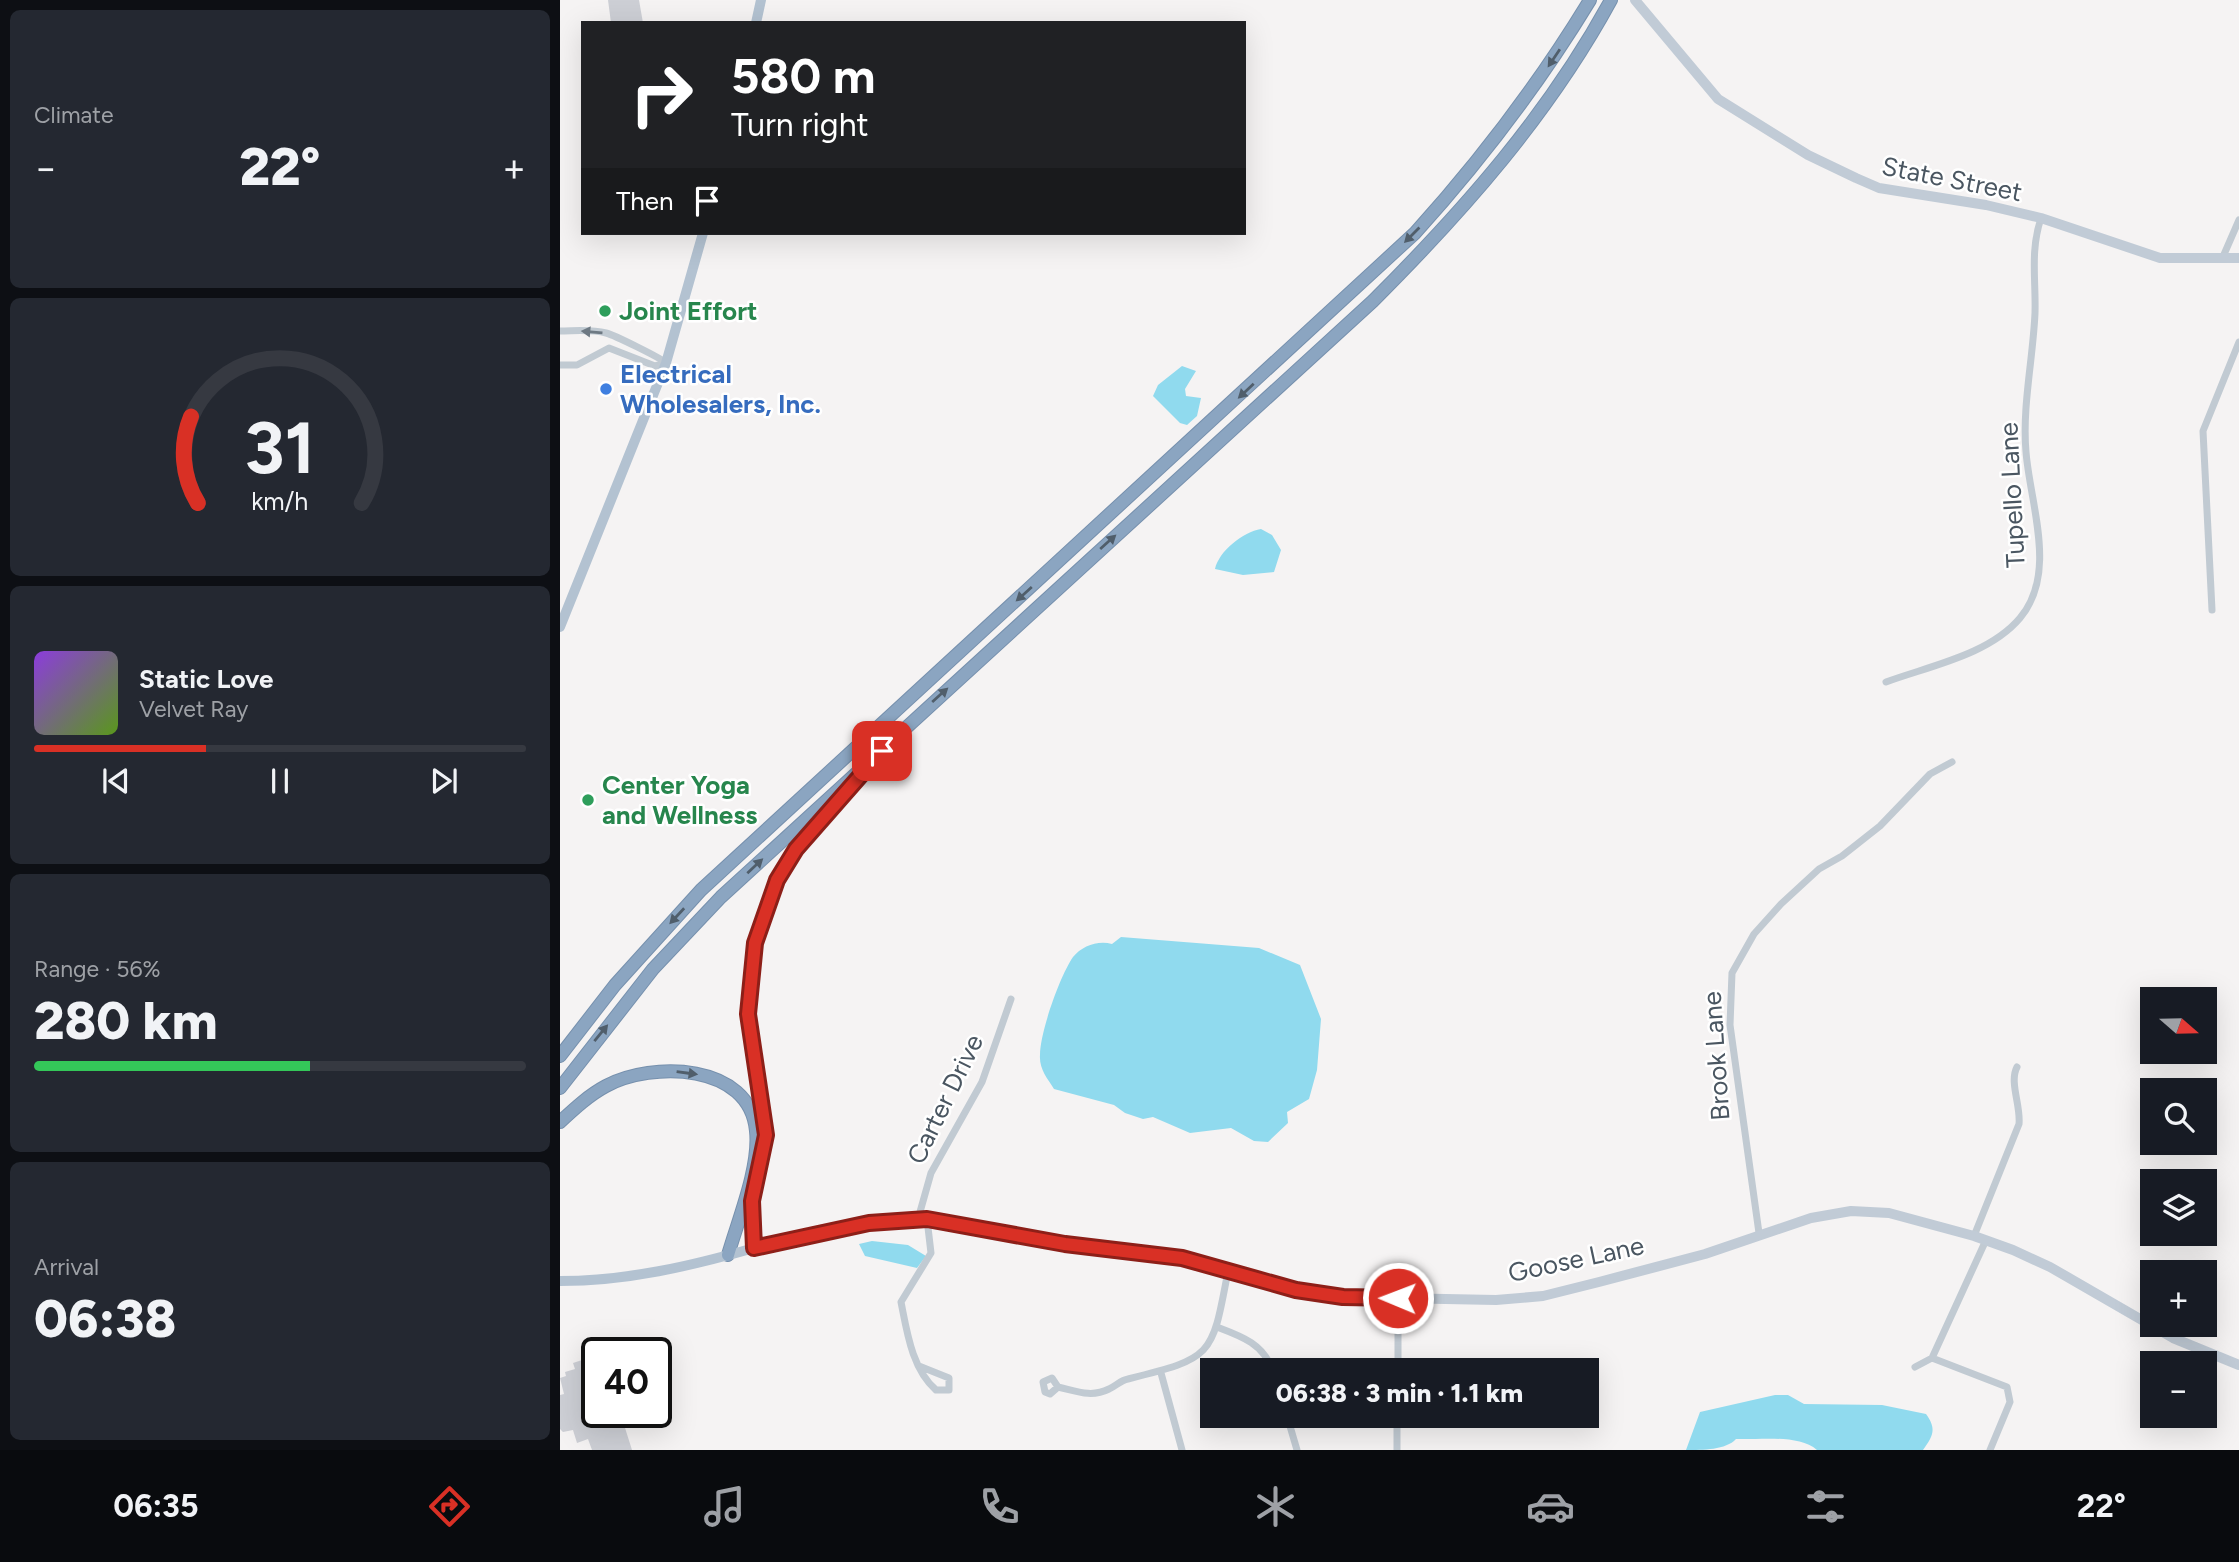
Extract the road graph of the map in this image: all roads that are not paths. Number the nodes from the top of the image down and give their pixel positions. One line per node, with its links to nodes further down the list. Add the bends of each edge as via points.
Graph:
1 (761, 0): 5 (main road)
2 (1590, 0): 21 (highway, one-way to 21, via 1517,112 1415,233 701,890)
3 (1611, 0): 18 (highway, one-way to 3, via 1373,301 1440,234 1539,113)
4 (1635, 0): 6 (street, State Street, via 1718,99 1808,155 1879,188)
5 (756, 21)
6 (2040, 218): 10 (street, State Street, via 2160,258); 17 (street, Tupello Lane, via 2034,240 2035,310 2025,450 2040,560 2035,589 2020,618 1994,640)
7 (2239, 220): 10 (street)
8 (702, 235): 13 (main road)
9 (2239, 258): 10 (street, State Street)
10 (2222, 259)
11 (560, 331): 13 (street, one-way to 11, via 660,356 609,334)
12 (2239, 342): 15 (street, via 2203,431)
13 (666, 363): 14 (street, via 655,366 609,348 577,365); 16 (main road)
14 (560, 365)
15 (2212, 610)
16 (560, 627)
17 (1886, 682)
18 (901, 731): 25 (highway, one-way to 18, via 653,969 721,897); 31 (highway, via 796,849 777,880 755,943 748,1014 766,1135 752,1201)
19 (1952, 762): 28 (street, Brook Lane, via 1930,774 1880,826 1819,869 1781,904 1754,934 1731,973 1730,1025)
20 (1011, 999): 27 (street, Carter Drive, via 982,1082 931,1173)
21 (583, 1025): 22 (highway); 23 (highway)
22 (560, 1051)
23 (560, 1056)
24 (2017, 1067): 29 (street, via 2013,1074 2021,1109 2019,1124)
25 (560, 1088)
26 (560, 1122): 32 (highway, one-way to 32, via 606,1086 633,1075 690,1072 735,1092 749,1107 756,1129 756,1152)
27 (923, 1219): 31 (street, Goose Lane, via 869,1223); 33 (street, Goose Lane, via 1182,1258); 41 (street, via 931,1253 901,1302)
28 (1759, 1233): 29 (street, Goose Lane, via 1851,1211 1889,1213); 35 (street, Goose Lane, via 1705,1254 1543,1296)
29 (1974, 1236): 30 (street, Goose Lane)
30 (1986, 1240): 39 (street); 40 (street, Goose Lane, via 2050,1267 2173,1338)
31 (754, 1248): 32 (main road, Goose Lane)
32 (728, 1255): 34 (main road, Goose Lane, via 632,1276)
33 (1228, 1271): 35 (street, Goose Lane, via 1296,1290); 36 (street)
34 (560, 1281)
35 (1398, 1298): 38 (street)
36 (1217, 1327): 37 (street, via 1253,1343); 43 (street, via 1206,1349 1190,1362)
37 (1267, 1358)
38 (1398, 1358)
39 (1932, 1358): 42 (street); 50 (street, via 2007,1387 2010,1402)
40 (2239, 1365)
41 (919, 1366): 41 (street, via 936,1390 949,1390 949,1378)
42 (1915, 1367)
43 (1161, 1373): 44 (street, via 1124,1379 1091,1395); 47 (street)
44 (1058, 1387)
45 (1291, 1428): 48 (street)
46 (1398, 1428): 49 (street)
47 (1182, 1450)
48 (1297, 1450)
49 (1397, 1450)
50 (1990, 1450)

